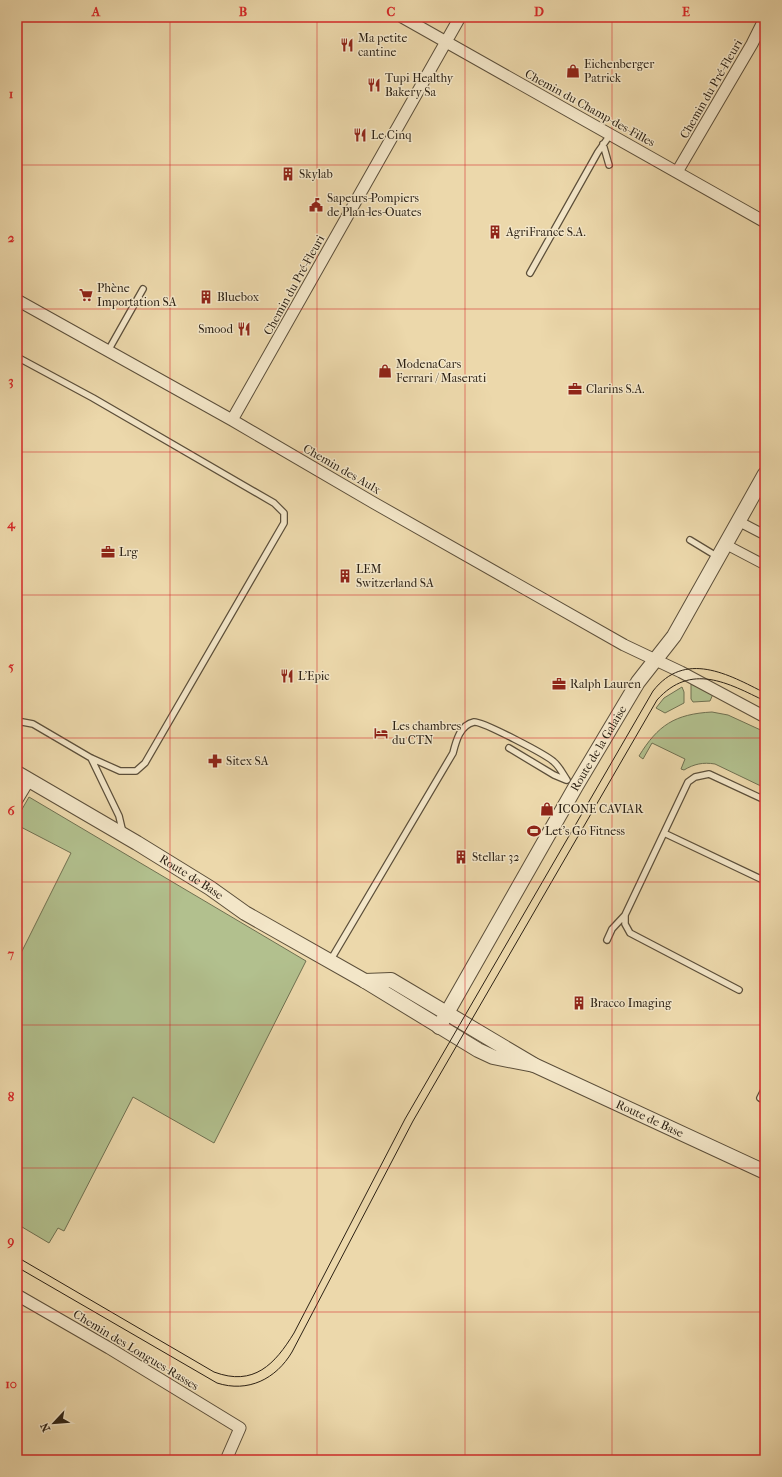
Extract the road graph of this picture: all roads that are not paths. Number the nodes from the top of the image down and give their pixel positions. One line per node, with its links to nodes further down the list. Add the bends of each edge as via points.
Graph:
1 (402, 17): 4 (street, Chemin du Champ-des-Filles)
2 (460, 17): 4 (street, Chemin du Pré-Fleuri)
3 (765, 18): 7 (street, Chemin du Pré-Fleuri)
4 (446, 42): 5 (street, Chemin du Champ-des-Filles); 14 (street, Chemin du Pré-Fleuri)
5 (606, 139): 6 (lane); 7 (street, Chemin du Champ-des-Filles); 9 (lane)
6 (609, 165)
7 (677, 172): 8 (street, Chemin du Champ-des-Filles)
8 (765, 222)
9 (530, 273)
10 (143, 289): 12 (lane)
11 (17, 300): 12 (street, Chemin des Aulx)
12 (108, 351): 14 (street, Chemin des Aulx)
13 (17, 357): 26 (lane, via 274,503 284,513 284,523 145,763 136,770 120,771)
14 (232, 420): 22 (street, Chemin des Aulx, via 556,607)
15 (765, 474): 16 (street, Route de la Galaise)
16 (738, 521): 17 (street); 19 (street, Route de la Galaise)
17 (765, 535)
18 (690, 540): 20 (lane)
19 (725, 544): 20 (street, Route de la Galaise); 21 (street)
20 (718, 557): 22 (street, Route de la Galaise, via 674,636)
21 (765, 565)
22 (654, 659): 23 (street, Chemin des Aulx); 28 (street, Route de la Galaise)
23 (765, 716)
24 (17, 721): 26 (lane, via 33,724)
25 (509, 748): 28 (lane)
26 (91, 758): 32 (lane, via 119,816)
27 (23, 776): 29 (street); 32 (street, Route de Base)
28 (572, 783): 36 (lane, via 554,762 503,733 485,724 468,724); 39 (street, Route de la Galaise)
29 (17, 800)
30 (765, 800): 31 (lane, via 715,776 702,774 688,782)
31 (664, 833): 33 (lane); 34 (lane)
32 (124, 835): 36 (street, Route de Base, via 210,888 245,913)
33 (765, 880)
34 (625, 915): 35 (lane, via 612,929); 38 (lane, via 625,924 630,934)
35 (607, 940)
36 (330, 962): 37 (street, Route de Base)
37 (365, 981): 39 (street, Route de Base, via 391,980); 40 (street, Route de Base)
38 (740, 990)
39 (447, 1012): 40 (street, Route de la Galaise); 41 (street, Route de Base)
40 (439, 1027): 41 (street, Route de Base, via 493,1057)
41 (534, 1065): 44 (street, Route de Base)
42 (765, 1088): 43 (lane, via 760,1098)
43 (765, 1101)
44 (765, 1172)
45 (17, 1295): 46 (street, Chemin des Longues-Rasses, via 240,1428)
46 (226, 1460)

